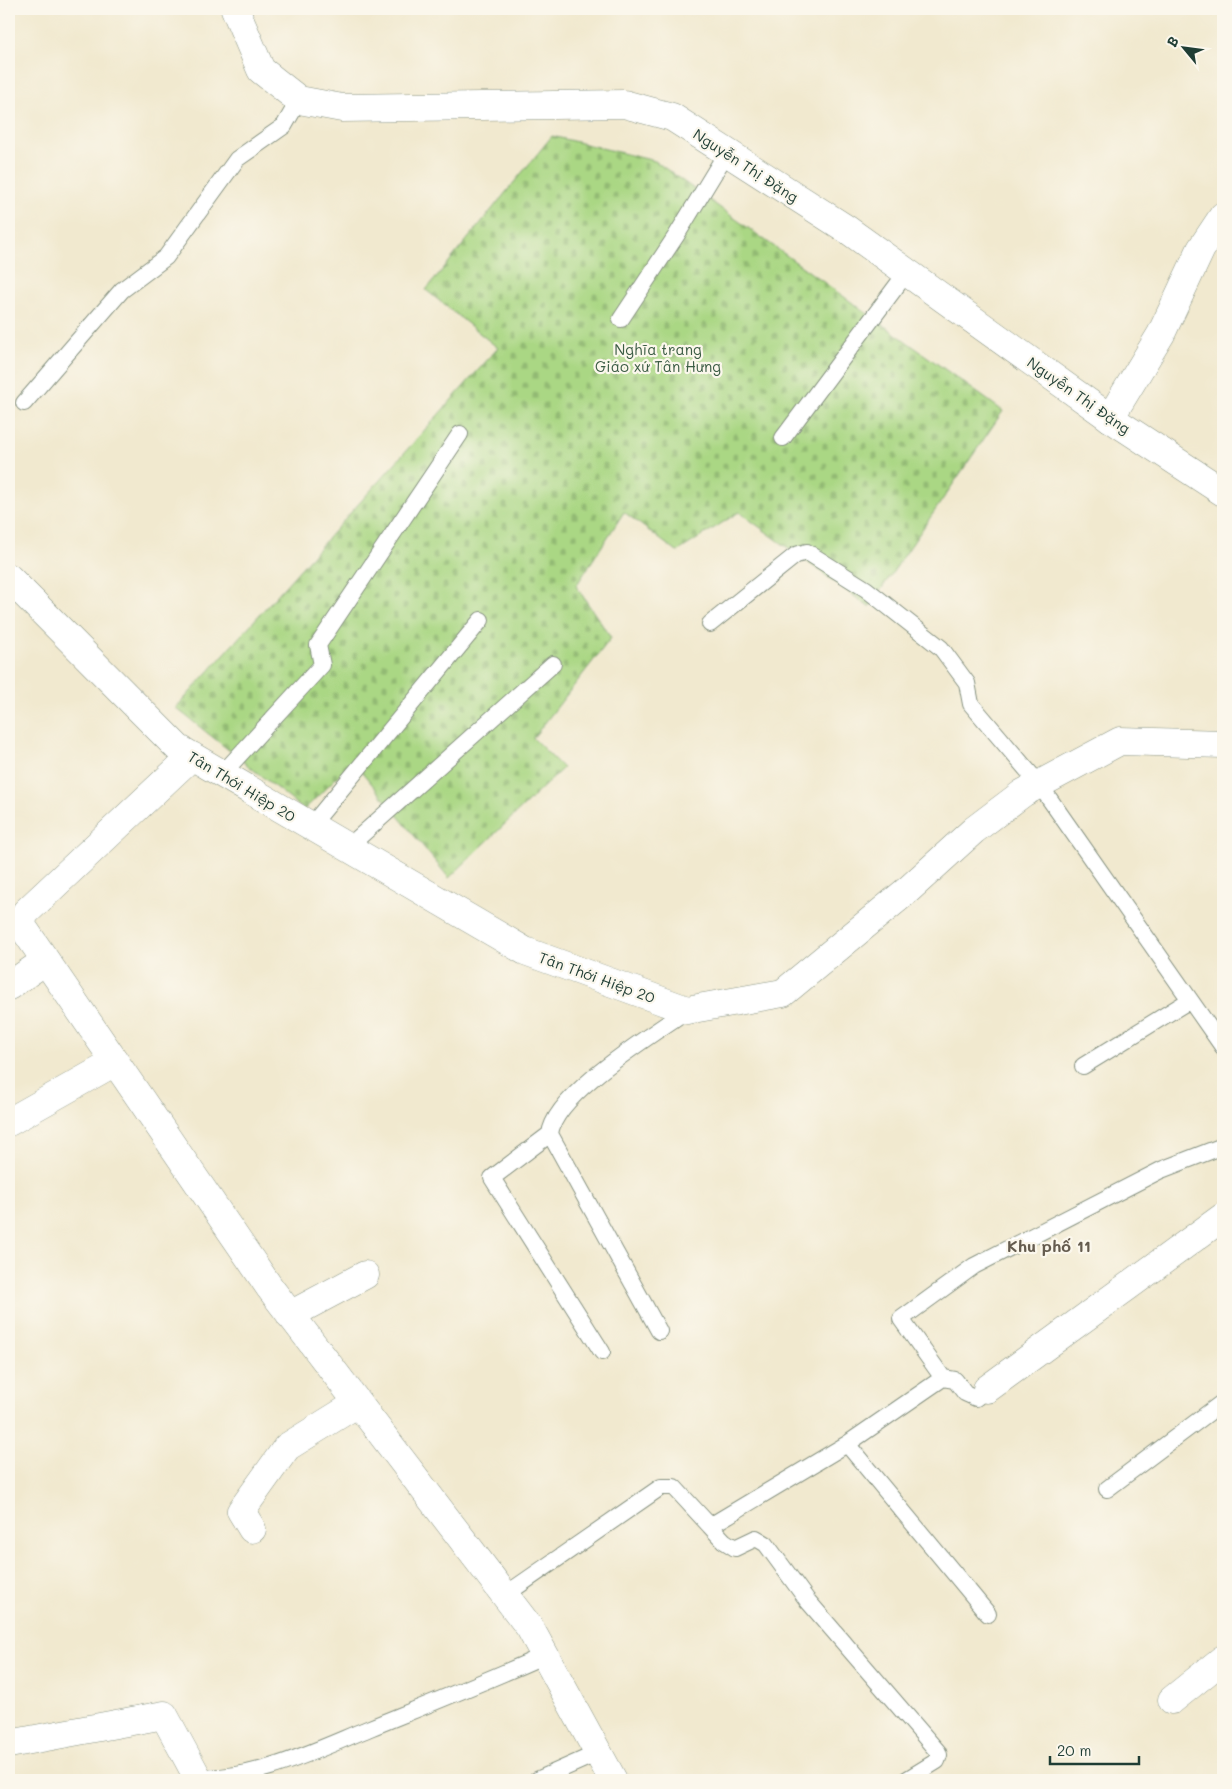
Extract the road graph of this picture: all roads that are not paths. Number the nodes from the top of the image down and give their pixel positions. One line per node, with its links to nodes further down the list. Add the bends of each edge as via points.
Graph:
1 (235, 9): 2 (street, Nguyễn Thị Đặng, via 262,70)
2 (299, 100): 3 (street, Nguyễn Thị Đặng, via 342,108 624,104 672,117); 7 (lane, via 284,126 237,159 166,257 122,290)
3 (727, 152): 5 (street, Nguyễn Thị Đặng); 6 (lane)
4 (1223, 216): 8 (street, via 1201,249 1161,334)
5 (907, 272): 8 (street, Nguyễn Thị Đặng); 10 (lane)
6 (621, 319)
7 (24, 403)
8 (1110, 418): 11 (street, Nguyễn Thị Đặng)
9 (460, 434): 18 (lane, via 318,645 322,665)
10 (783, 438)
11 (1223, 492)
12 (9, 578): 17 (street, Tân Thới Hiệp 20, via 178,748)
13 (481, 620): 20 (lane)
14 (710, 624): 19 (lane, via 796,555 801,552 814,555 866,589 941,648 967,683 971,704)
15 (553, 664): 21 (lane)
16 (1223, 744): 19 (street, via 1120,741)
17 (192, 756): 18 (street, Tân Thới Hiệp 20); 22 (street, via 26,912)
18 (222, 774): 20 (street, Tân Thới Hiệp 20)
19 (1040, 784): 25 (lane); 26 (street, via 974,830 909,889 783,993)
20 (310, 827): 21 (street, Tân Thới Hiệp 20)
21 (347, 848): 26 (street, Tân Thới Hiệp 20, via 525,951)
22 (14, 918): 23 (street)
23 (45, 960): 24 (street); 28 (street)
24 (9, 986)
25 (1190, 1000): 27 (lane); 29 (lane)
26 (687, 1010): 31 (lane, via 566,1101 556,1114)
27 (1223, 1047)
28 (115, 1062): 30 (street); 35 (street)
29 (1083, 1066)
30 (9, 1122)
31 (550, 1134): 36 (lane); 37 (lane, via 492,1178)
32 (1223, 1146): 38 (lane, via 1161,1170 974,1266 901,1319)
33 (1223, 1217): 39 (street)
34 (365, 1275): 35 (street)
35 (290, 1315): 41 (street)
36 (659, 1331)
37 (602, 1352)
38 (943, 1378): 39 (lane, via 955,1380 969,1397 976,1398); 42 (lane)
39 (988, 1389)
40 (1223, 1402): 43 (lane)
41 (358, 1403): 45 (street, via 287,1447 241,1512); 46 (street)
42 (847, 1444): 44 (lane); 47 (lane)
43 (1107, 1489)
44 (710, 1526): 46 (lane, via 681,1492 674,1487 662,1487); 56 (lane, via 724,1542 735,1548 756,1538 766,1544 807,1600 938,1752 937,1760)
45 (252, 1529)
46 (505, 1595): 48 (street)
47 (988, 1614)
48 (545, 1655): 52 (street); 53 (lane, via 285,1762 217,1778)
49 (1223, 1659): 50 (street)
50 (1172, 1700)
51 (9, 1744): 53 (street, via 164,1715)
52 (598, 1753): 54 (lane); 55 (street)
53 (194, 1779)
54 (537, 1780)
55 (613, 1780)
56 (906, 1780)

